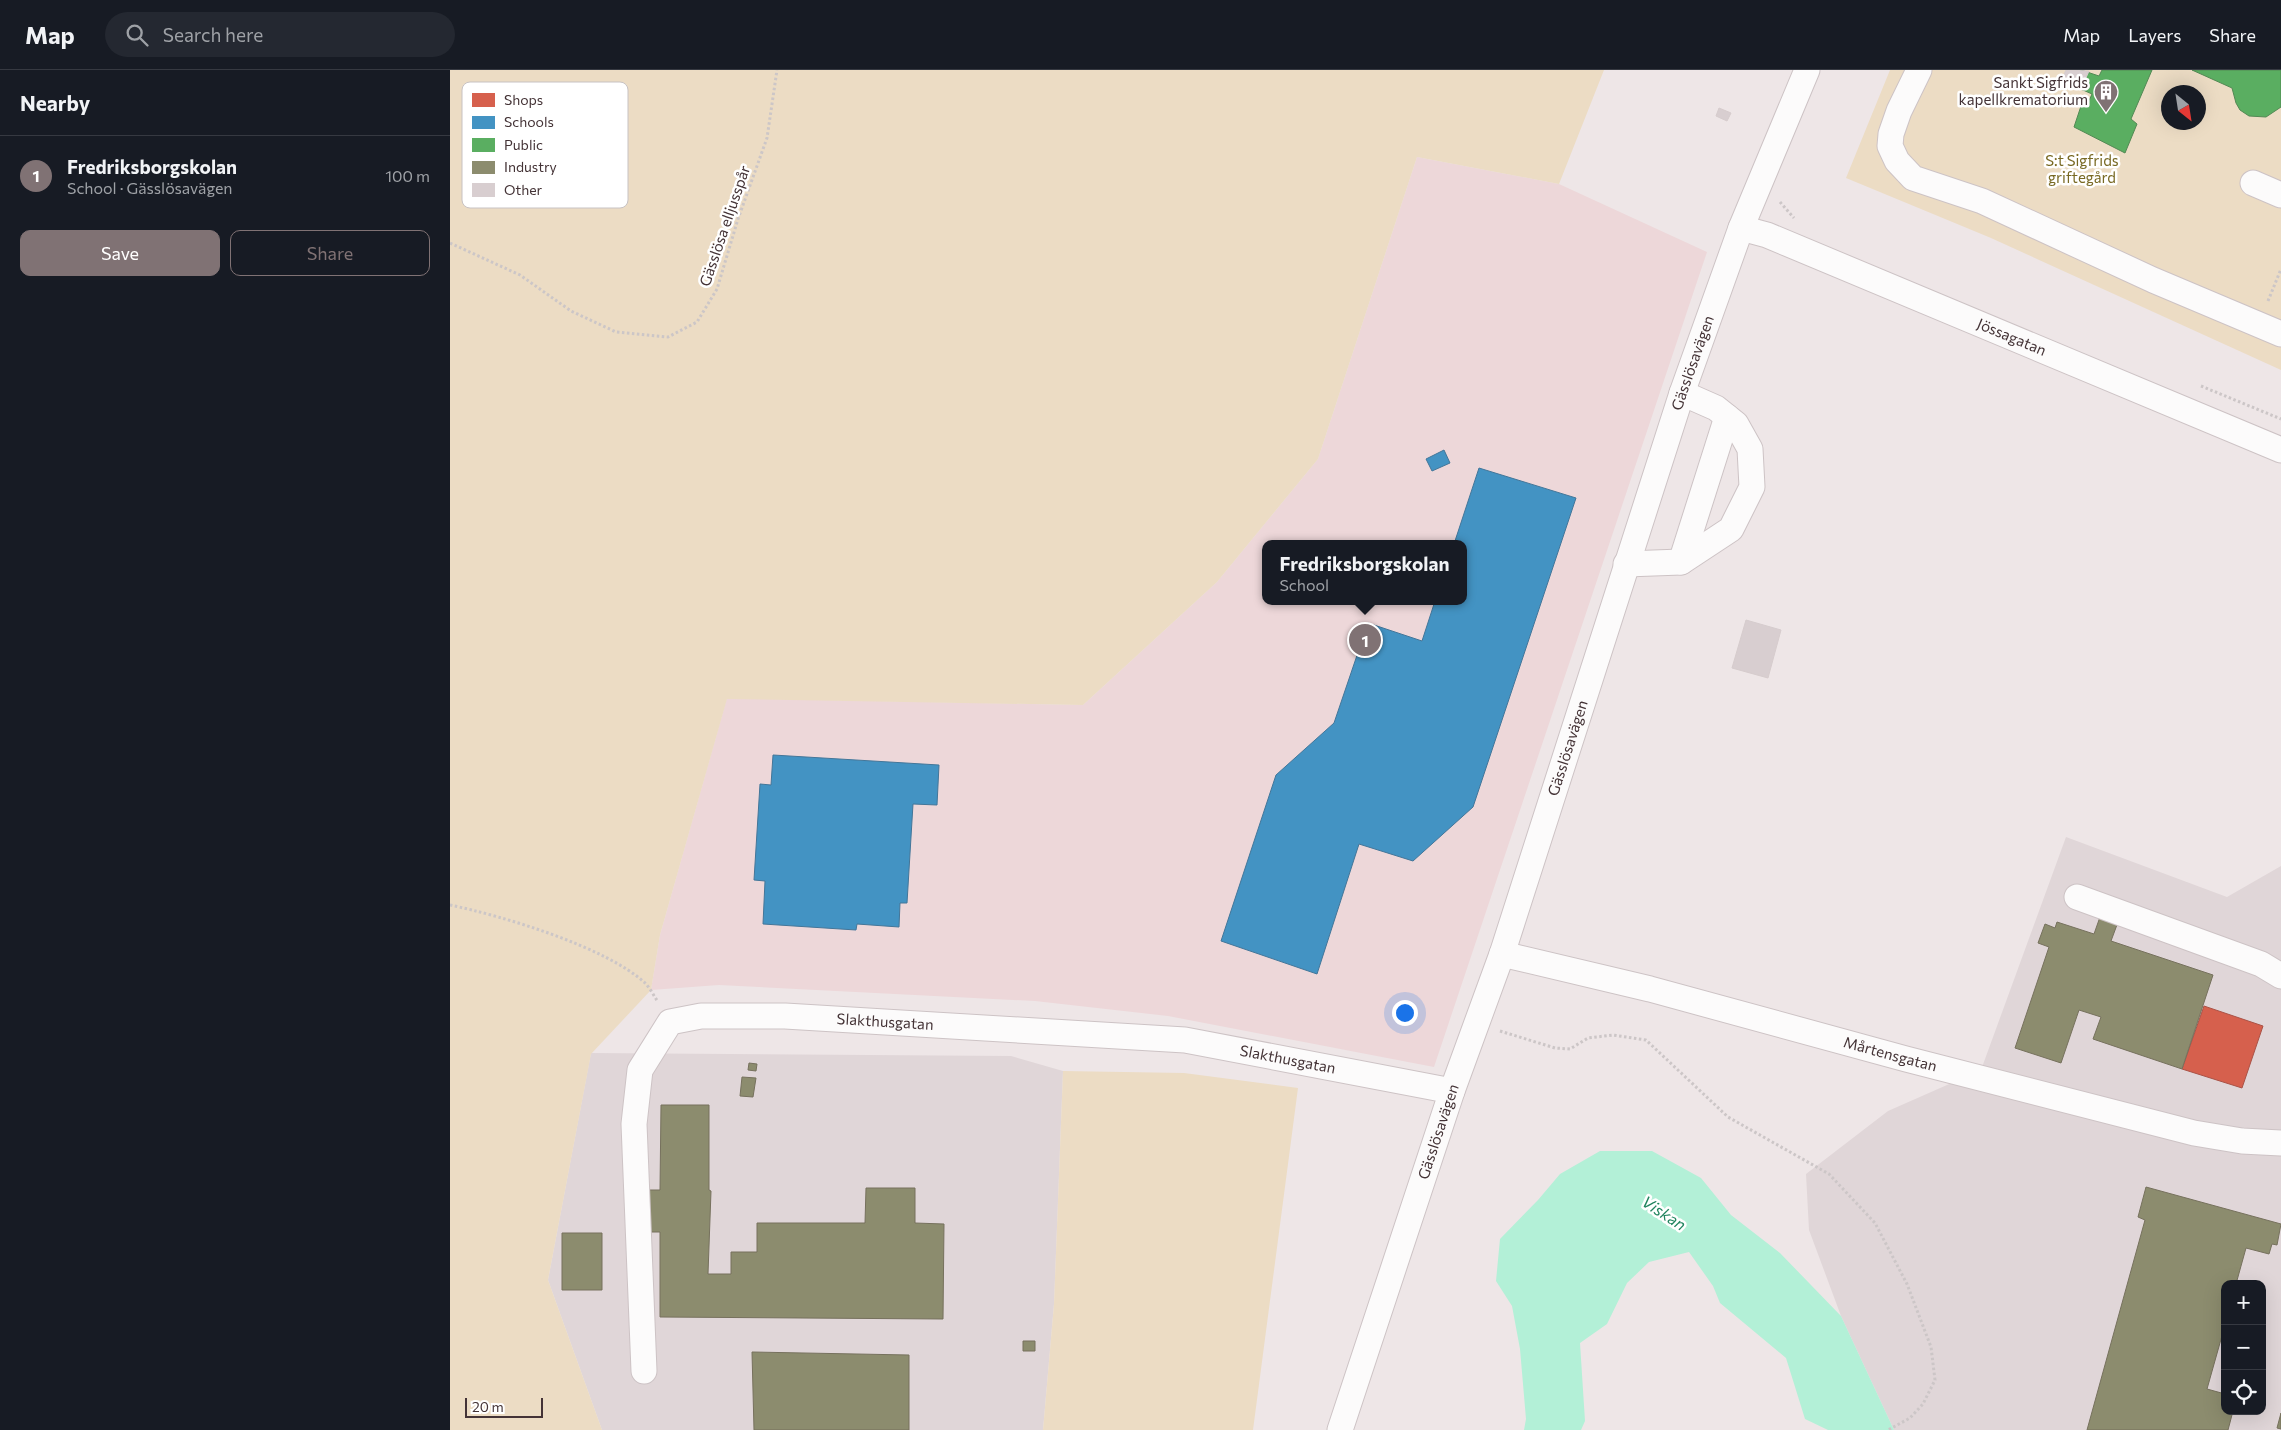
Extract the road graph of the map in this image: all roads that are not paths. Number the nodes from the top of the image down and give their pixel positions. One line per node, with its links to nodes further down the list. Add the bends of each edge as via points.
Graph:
1 (1807, 70): 5 (street, Gässlösavägen)
2 (1919, 70): 6 (street, via 1891,134 1890,146 1897,161 1913,178 1982,201 2153,280)
3 (2253, 182): 4 (street)
4 (2281, 195)
5 (1741, 228): 7 (street, Gässlösavägen); 9 (street, Jössagatan, via 1767,235)
6 (2281, 334)
7 (1682, 393): 8 (street, via 1716,408); 11 (street, Gässlösavägen)
8 (1727, 417): 10 (street); 10 (street, via 1736,424 1750,449 1752,487 1731,528)
9 (2281, 450)
10 (1681, 562): 11 (street)
11 (1626, 564): 13 (street, Gässlösavägen)
12 (2077, 897): 14 (street, via 2261,964)
13 (1502, 954): 15 (street, Gässlösavägen); 16 (street, Mårtensgatan, via 1650,989 2194,1133)
14 (2281, 976)
15 (1452, 1091): 17 (street, Slakthusgatan, via 1185,1040 785,1016 701,1016 670,1022 640,1070 634,1124); 18 (street, Gässlösavägen)
16 (2281, 1143)
17 (644, 1371)
18 (1340, 1430)

